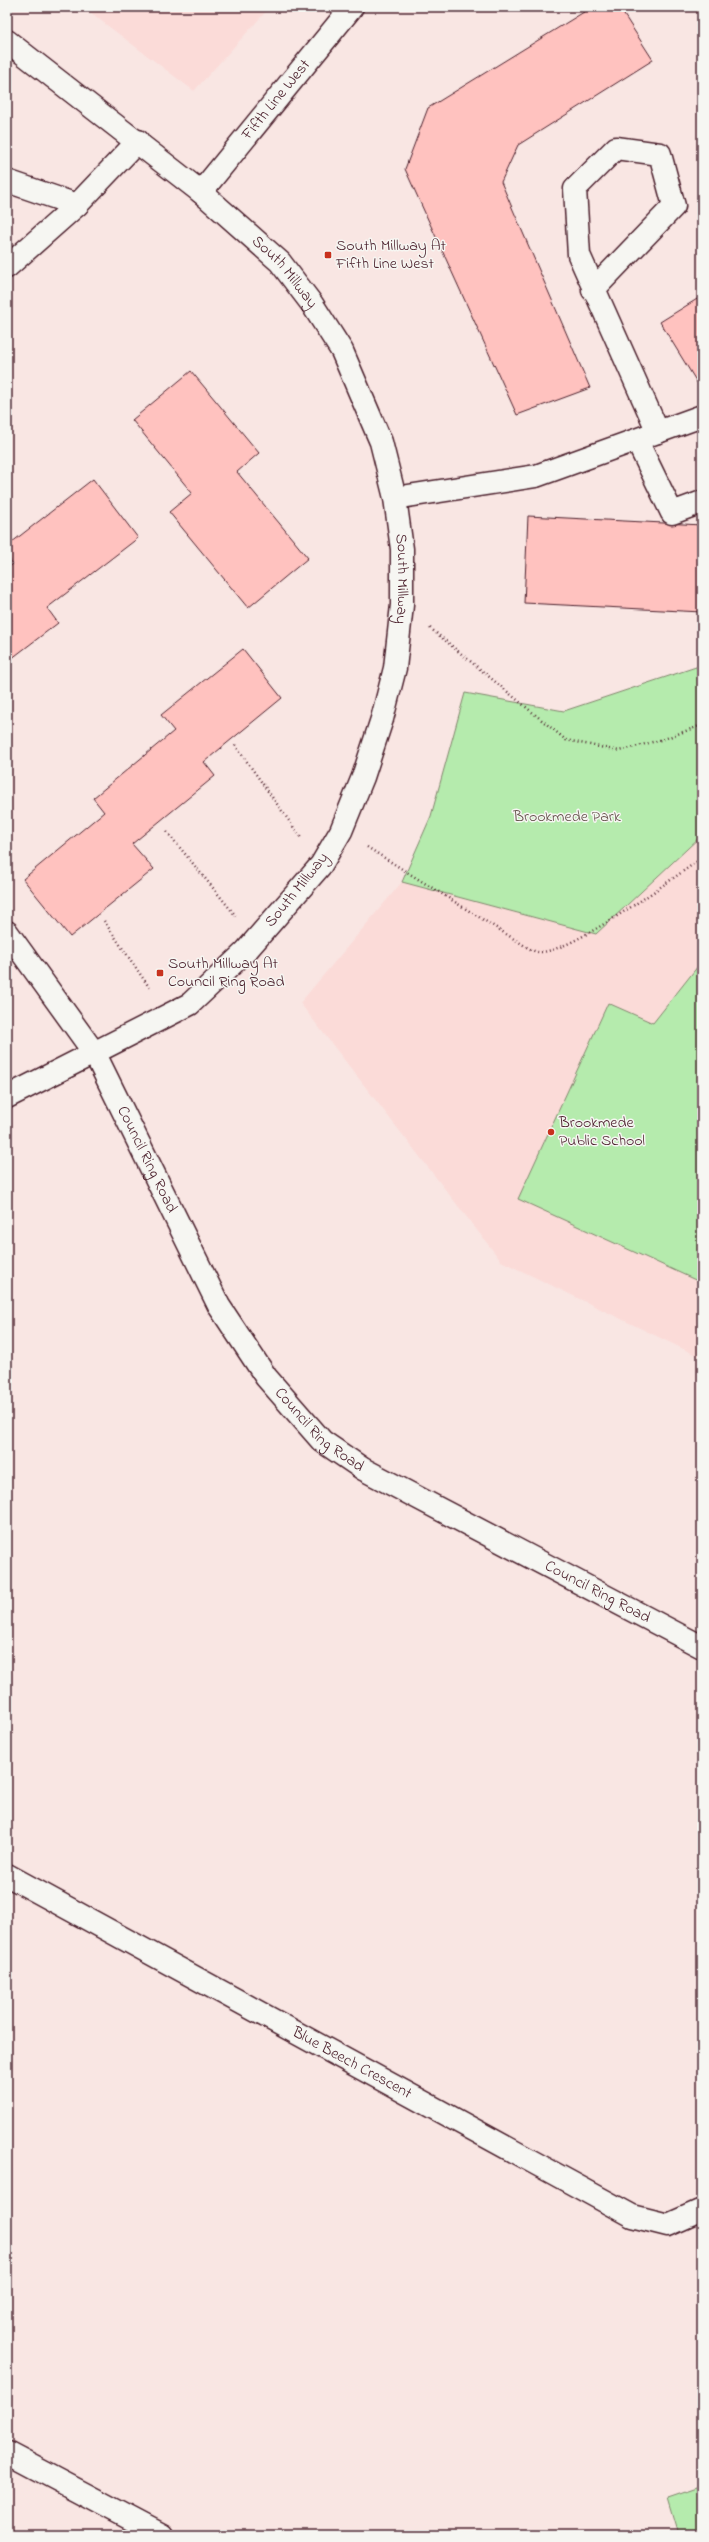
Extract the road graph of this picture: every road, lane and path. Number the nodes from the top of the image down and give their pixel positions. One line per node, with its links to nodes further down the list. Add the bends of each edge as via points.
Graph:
1 (352, 7): 5 (street, Fifth Line West)
2 (7, 41): 3 (street, South Millway)
3 (138, 141): 5 (street, South Millway); 6 (street)
4 (7, 182): 6 (street)
5 (201, 192): 12 (street, South Millway, via 280,262 312,304 342,351 381,442)
6 (77, 205): 7 (street)
7 (7, 267)
8 (593, 290): 8 (street, via 674,206 660,154 616,148 575,189 579,255); 10 (street)
9 (702, 416): 10 (street)
10 (658, 432): 11 (street)
11 (637, 441): 12 (street, via 536,476); 13 (street, via 672,513)
12 (395, 498): 14 (street, South Millway, via 402,550)
13 (702, 502)
14 (402, 605): 15 (path, via 566,740 619,751 664,739); 17 (street, South Millway, via 395,668 382,718)
15 (702, 725)
16 (235, 745): 20 (path)
17 (341, 830): 19 (path, via 538,952 557,948 577,939); 20 (street, South Millway)
18 (167, 832): 23 (path)
19 (702, 858)
20 (321, 865): 23 (street, South Millway)
21 (104, 921): 24 (path)
22 (7, 932): 25 (street, Council Ring Road)
23 (256, 940): 24 (street, South Millway, via 190,1004)
24 (169, 1015): 25 (street, South Millway)
25 (95, 1054): 26 (street, South Millway); 27 (street, Council Ring Road, via 219,1306 266,1377 322,1441 363,1469)
26 (7, 1097)
27 (702, 1647)
28 (7, 1875): 29 (street, Blue Beech Crescent, via 632,2216 668,2224)
29 (702, 2210)
30 (7, 2453): 31 (street)
31 (162, 2535)

